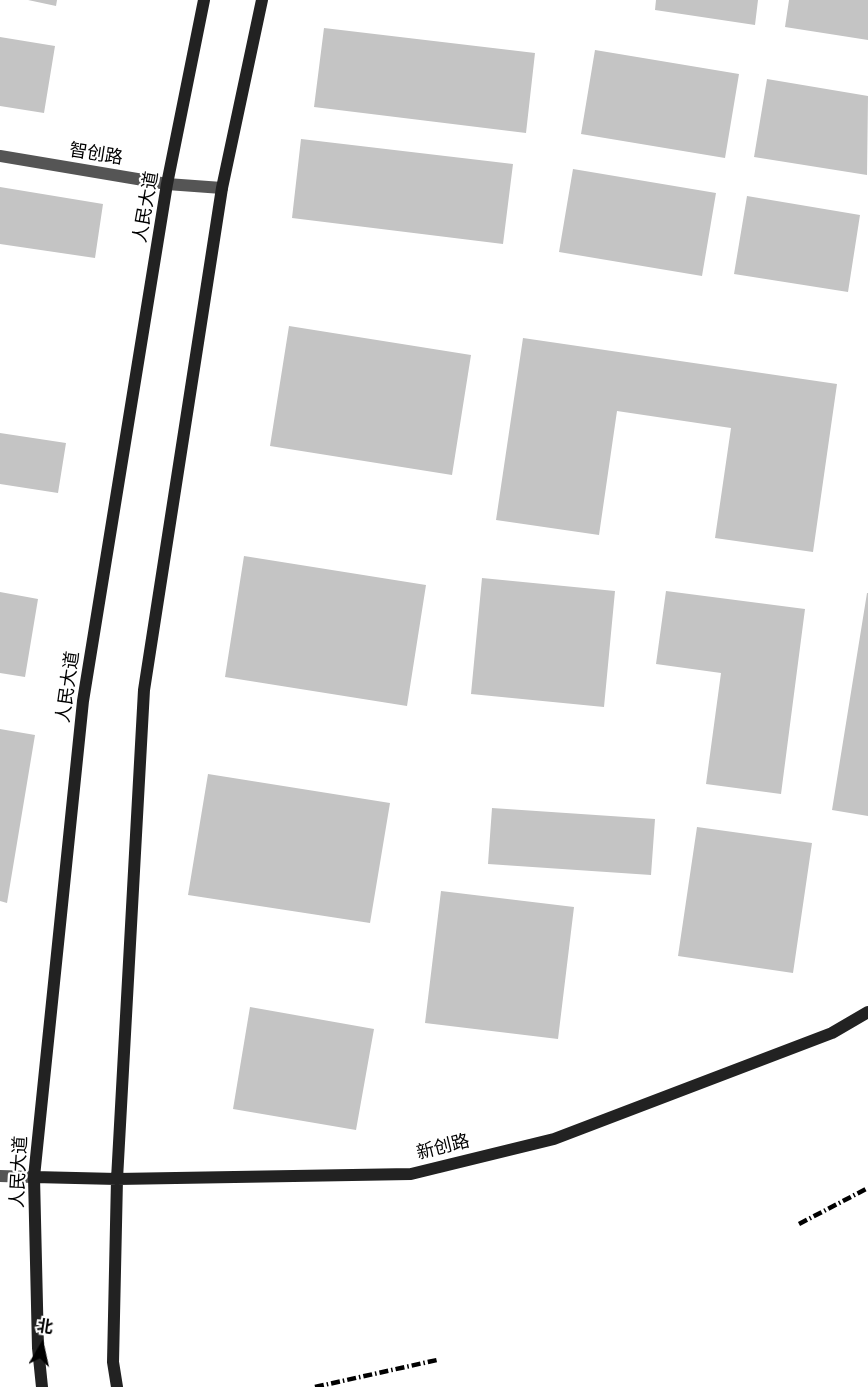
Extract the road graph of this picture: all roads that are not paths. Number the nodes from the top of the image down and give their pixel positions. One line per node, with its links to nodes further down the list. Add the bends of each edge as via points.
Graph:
1 (204, 0): 4 (main road, 人民大道)
2 (262, 0): 5 (main road)
3 (0, 156): 4 (street, 智创路)
4 (167, 184): 5 (street, 智创路); 8 (main road, 人民大道, via 83,701)
5 (222, 188): 9 (main road, via 144,690)
6 (868, 1012): 9 (main road, 新创路, via 832,1033 554,1139 411,1174)
7 (0, 1176): 8 (street, 新创路)
8 (34, 1177): 9 (main road, 新创路); 10 (main road, 人民大道)
9 (117, 1179): 11 (main road, via 113,1362)
10 (42, 1387)
11 (117, 1387)

